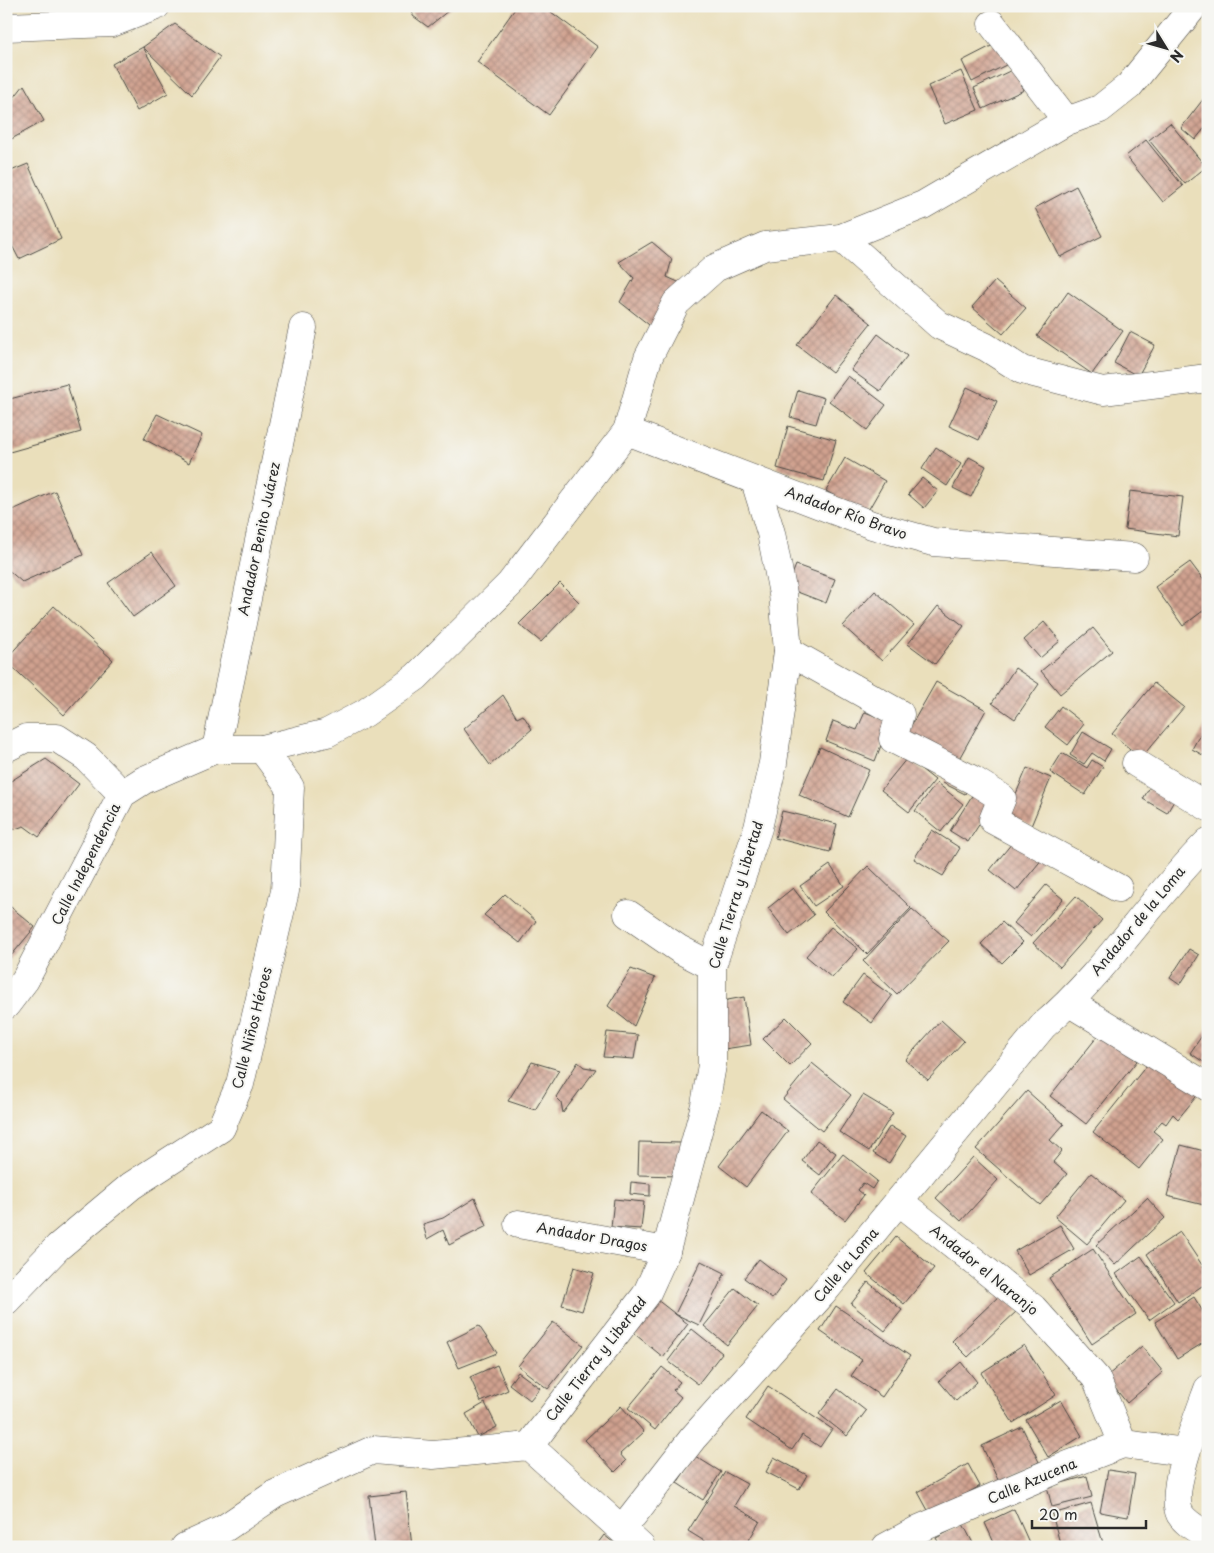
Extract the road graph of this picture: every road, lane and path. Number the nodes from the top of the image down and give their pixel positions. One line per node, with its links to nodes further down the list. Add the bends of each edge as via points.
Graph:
1 (156, 6): 4 (street, via 112,23)
2 (1194, 6): 5 (street, via 1129,86 1100,109)
3 (992, 24): 5 (street)
4 (6, 27)
5 (1066, 122): 6 (street, via 923,205)
6 (841, 238): 8 (street, via 939,325 986,347 1022,370 1103,391); 9 (street, via 765,246 715,268 676,303 648,358)
7 (303, 328): 14 (street, Andador Benito Juárez)
8 (1208, 378)
9 (627, 431): 10 (street, Andador Río Bravo); 15 (street, Calle Independencia, via 510,584 416,677 327,734)
10 (755, 481): 11 (street, Andador Río Bravo, via 872,525 933,542); 12 (street, Calle Tierra y Libertad, via 772,533 783,594)
11 (1134, 557)
12 (788, 651): 20 (street, via 900,714 893,739 1002,798 993,820); 22 (street, Calle Tierra y Libertad, via 773,763 758,828)
13 (6, 748): 17 (street, via 26,738 57,738 86,757)
14 (216, 749): 15 (street, Calle Independencia); 17 (street, Calle Independencia, via 144,780)
15 (262, 749): 29 (street, Calle Niños Héroes, via 290,787 285,891 240,1084 221,1128 131,1186 58,1247)
16 (1136, 763): 18 (street)
17 (122, 794): 24 (street, Calle Independencia, via 25,980)
18 (1208, 808)
19 (1208, 842): 23 (street, Andador de la Loma, via 1185,864)
20 (1118, 888)
21 (628, 914): 22 (street, via 679,949)
22 (712, 966): 28 (street, Calle Tierra y Libertad, via 712,1065)
23 (1070, 1003): 25 (street); 26 (street, Calle la Loma, via 1043,1026)
24 (6, 1005)
25 (1208, 1087)
26 (900, 1202): 31 (street, Andador el Naranjo, via 1033,1308 1096,1378); 35 (street, Calle la Loma, via 693,1438)
27 (518, 1224): 28 (street, Andador Dragos)
28 (666, 1251): 32 (street, Calle Tierra y Libertad, via 646,1295)
29 (6, 1301)
30 (1208, 1389): 33 (street)
31 (1123, 1444): 33 (street, Calle Azucena); 37 (street, Calle Azucena, via 930,1524)
32 (529, 1446): 35 (street); 36 (street, via 433,1455 373,1450 275,1494 222,1530)
33 (1185, 1452): 34 (street, via 1178,1499 1180,1514)
34 (1208, 1536)
35 (632, 1538)
36 (185, 1547)
37 (886, 1547)

